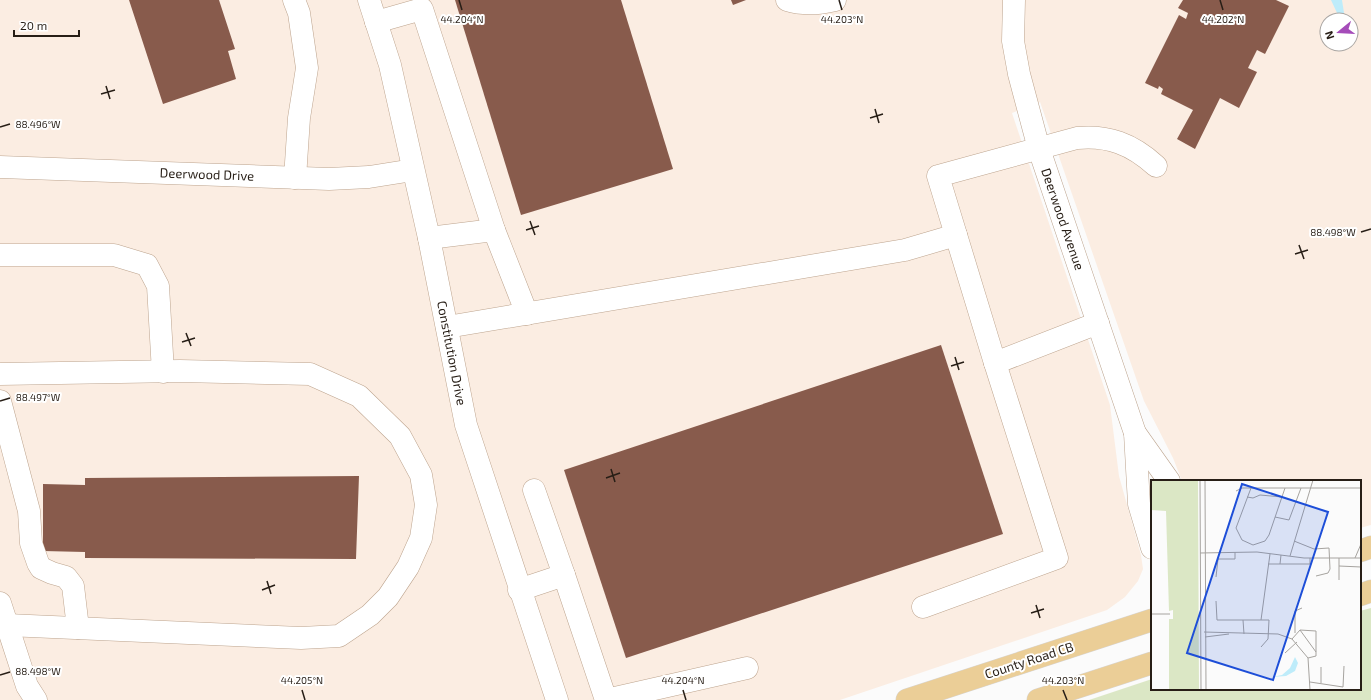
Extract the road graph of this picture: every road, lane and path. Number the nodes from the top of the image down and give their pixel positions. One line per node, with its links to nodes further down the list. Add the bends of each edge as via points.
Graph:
1 (294, 0): 11 (street, via 300,13 307,68 299,118)
2 (369, 0): 6 (street, Constitution Drive)
3 (787, 0): 4 (street, via 810,4)
4 (835, 0)
5 (1014, 0): 7 (street, Deerwood Avenue, via 1013,41 1018,74)
6 (376, 22): 10 (street, Constitution Drive, via 390,65); 12 (street, via 422,9)
7 (1040, 150): 8 (street, via 1076,138 1108,138 1143,154); 13 (street, via 938,176); 17 (street, Deerwood Avenue)
8 (1156, 166)
9 (0, 167): 11 (street, Deerwood Drive)
10 (413, 170): 11 (street, Deerwood Drive, via 369,177); 14 (street, Constitution Drive)
11 (295, 178)
12 (494, 230): 14 (street); 16 (street)
13 (956, 235): 16 (street, via 905,250); 19 (street)
14 (430, 238): 18 (street, Constitution Drive)
15 (0, 255): 20 (street, via 114,255 147,265 158,286)
16 (527, 314): 18 (street)
17 (1098, 323): 19 (street); 23 (street, Deerwood Avenue)
18 (447, 328): 30 (street, Constitution Drive, via 466,425)
19 (994, 362): 34 (street, via 1057,558)
20 (163, 372): 21 (street); 36 (street, via 310,374 359,396 400,436 421,475 426,504 421,538 408,567 388,597 370,615 339,636 301,638)
21 (0, 374)
22 (0, 401): 36 (street, via 29,511 31,543 41,568 66,577 73,586)
23 (1135, 433): 24 (street, Deerwood Avenue); 26 (street, Deerwood Avenue, via 1139,504)
24 (1168, 480)
25 (534, 490): 29 (street)
26 (1151, 545)
27 (1371, 547): 28 (main road)
28 (1361, 551)
29 (564, 575): 30 (street); 39 (street, via 606,700)
30 (519, 590): 41 (street, Constitution Drive)
31 (1371, 592): 32 (main road)
32 (1361, 595)
33 (0, 603): 37 (street)
34 (922, 607)
35 (1151, 620): 42 (main road, County Road CB)
36 (78, 628): 37 (street)
37 (6, 634): 40 (street, via 27,686)
38 (1151, 663): 43 (main road)
39 (747, 668)
40 (36, 700)
41 (557, 700)
42 (907, 700)
43 (1038, 700)

